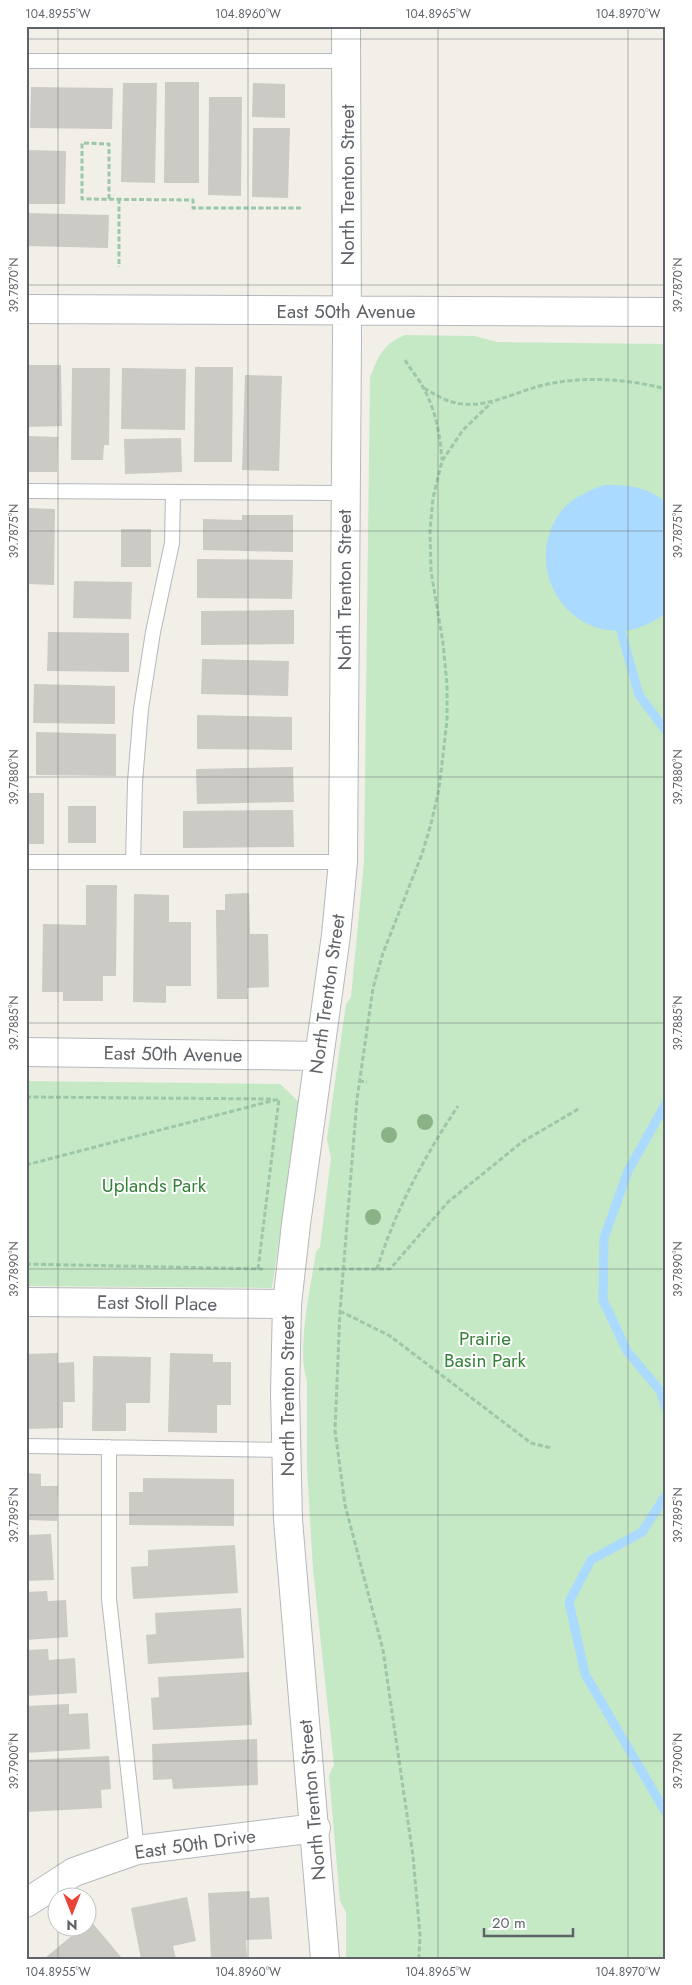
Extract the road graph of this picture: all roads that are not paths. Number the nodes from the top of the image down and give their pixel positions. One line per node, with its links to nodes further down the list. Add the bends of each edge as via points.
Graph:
1 (346, 26): 3 (street, North Trenton Street)
2 (26, 61): 3 (lane)
3 (346, 61): 5 (street, North Trenton Street)
4 (26, 309): 5 (street, East 50th Avenue)
5 (347, 311): 6 (street, East 50th Avenue); 9 (street, North Trenton Street)
6 (666, 312)
7 (26, 491): 8 (lane)
8 (173, 492): 9 (lane); 11 (lane, via 172,543 141,710)
9 (345, 492): 12 (street, North Trenton Street)
10 (26, 862): 11 (lane)
11 (133, 862): 12 (lane)
12 (343, 862): 14 (street, North Trenton Street)
13 (26, 1052): 14 (street, East 50th Avenue)
14 (319, 1056): 16 (street, North Trenton Street)
15 (26, 1302): 16 (street, East Stoll Place)
16 (287, 1304): 19 (street, North Trenton Street)
17 (26, 1446): 18 (lane)
18 (108, 1447): 19 (lane); 21 (lane, via 108,1600)
19 (286, 1450): 20 (street, North Trenton Street, via 288,1520)
20 (316, 1828): 21 (street, East 50th Drive); 23 (street, North Trenton Street)
21 (137, 1850): 22 (street, East 50th Drive, via 74,1872)
22 (26, 1903)
23 (326, 1959)

